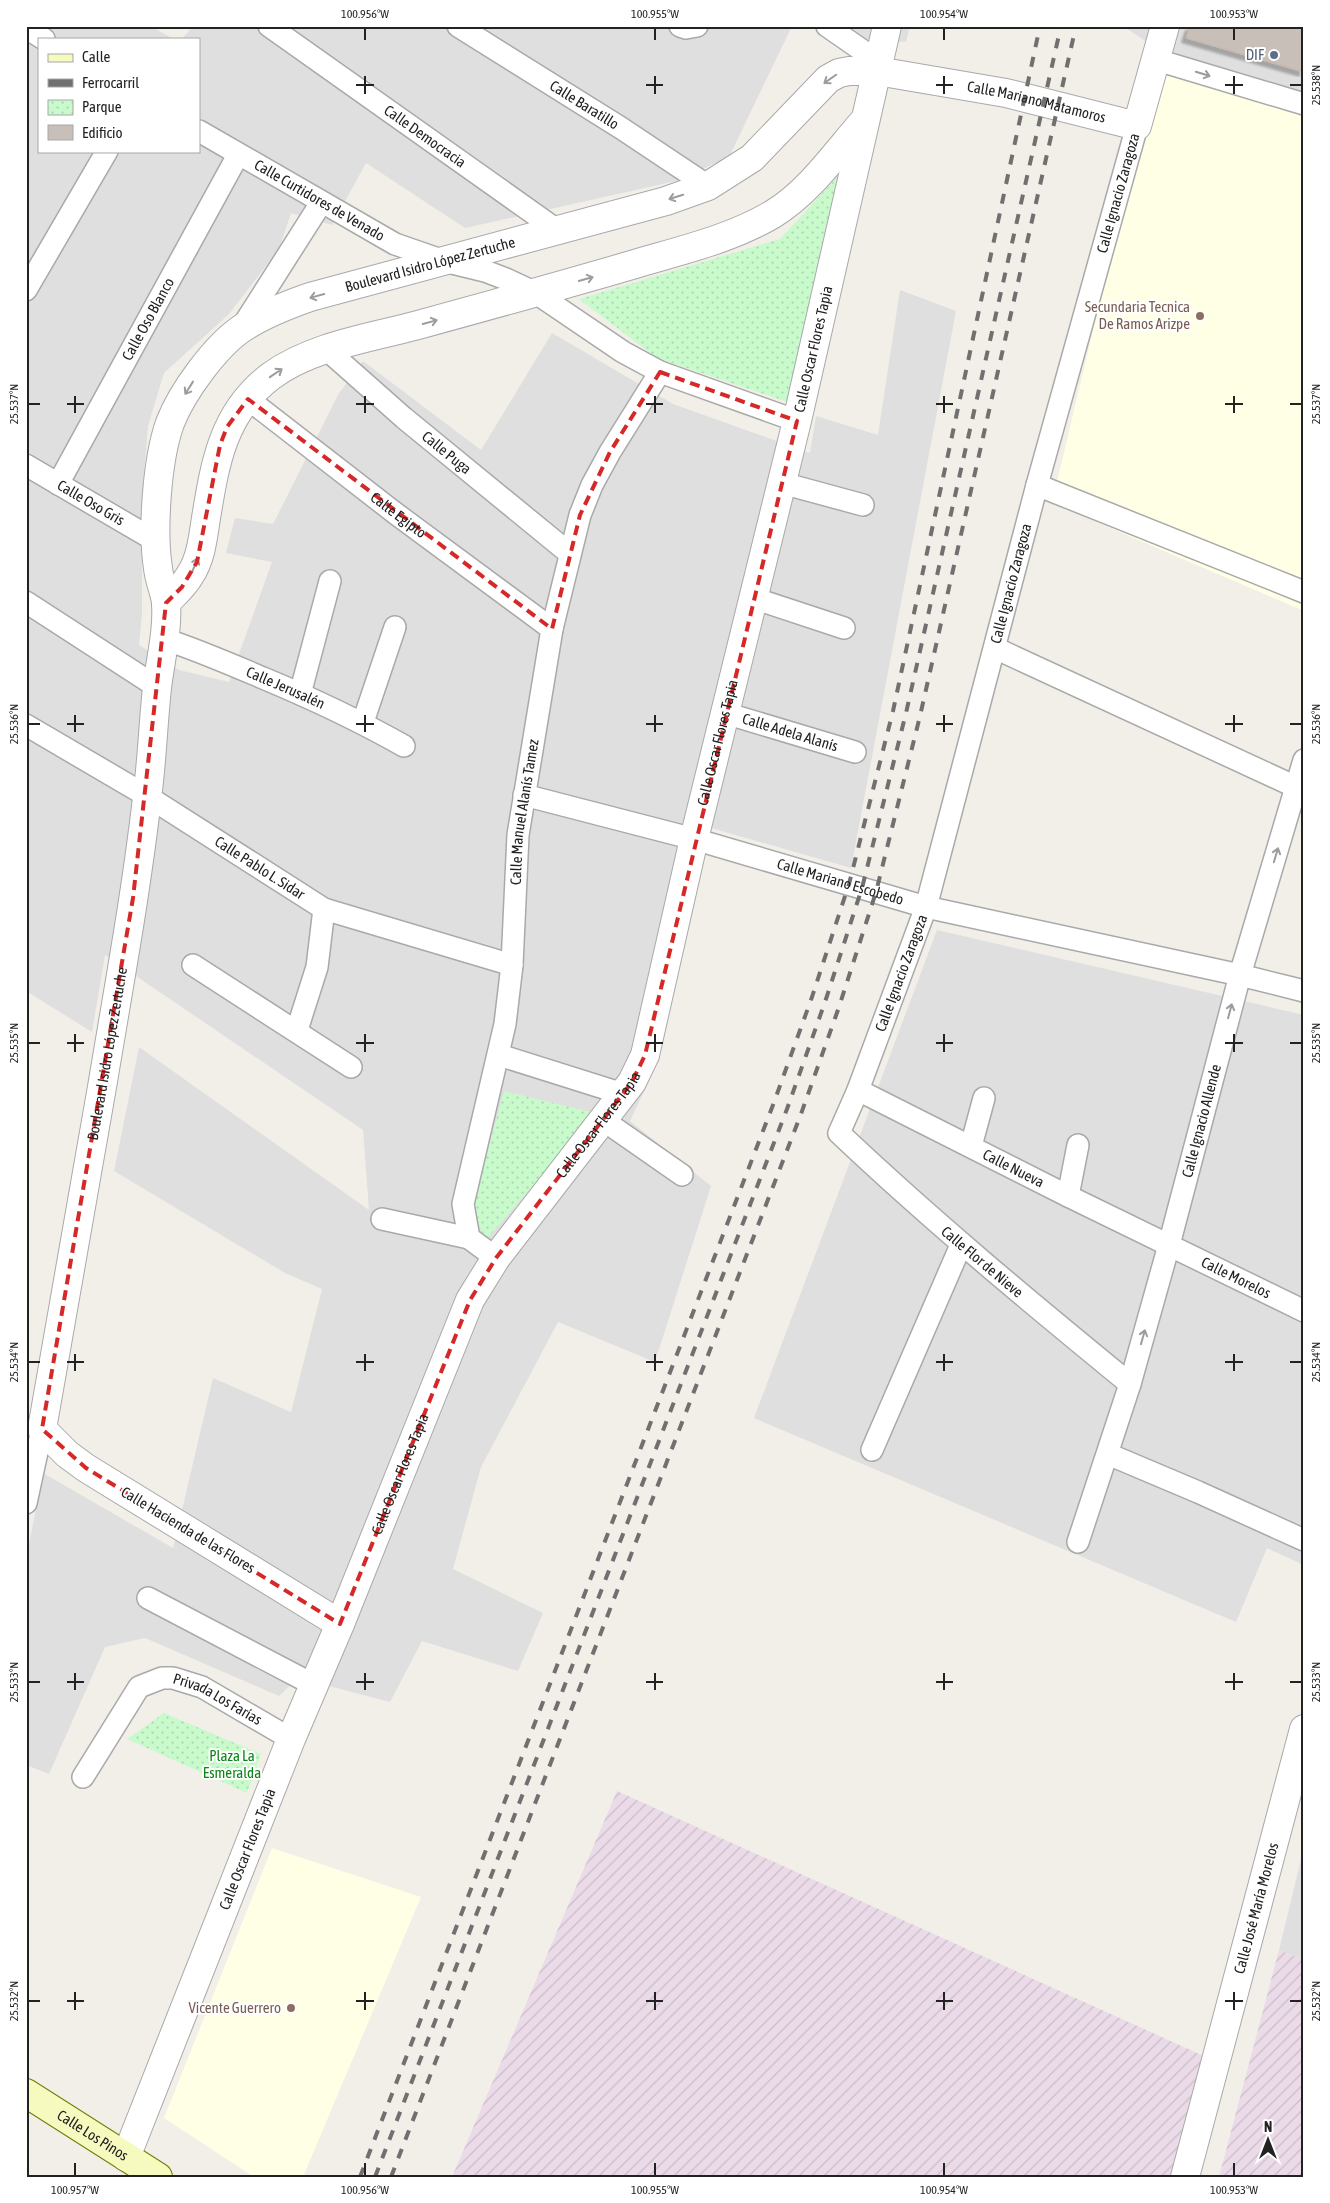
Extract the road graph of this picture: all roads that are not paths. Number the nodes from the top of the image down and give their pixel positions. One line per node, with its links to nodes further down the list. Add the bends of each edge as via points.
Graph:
1 (269, 26): 20 (street, Calle Democracia)
2 (458, 26): 18 (street, Calle Baratillo)
3 (680, 26): 4 (street)
4 (697, 26)
5 (827, 26): 11 (street)
6 (887, 26): 11 (street, Calle Oscar Flores Tapia)
7 (1165, 26): 10 (street, Calle Ignacio Zaragoza)
8 (26, 29): 9 (street)
9 (42, 38)
10 (1156, 60): 12 (street, one-way to 12); 14 (street, Calle Ignacio Zaragoza)
11 (878, 67): 13 (street, Calle Oscar Flores Tapia); 14 (street, Calle Mariano Matamoros, via 1006,93); 18 (street, Boulevard Isidro López Zertuche, one-way to 18, via 839,73 828,79 752,158)
12 (1304, 104)
13 (865, 120): 23 (street, one-way to 13, via 718,239 774,213 810,183); 28 (street, Calle Oscar Flores Tapia)
14 (1137, 126): 32 (street, Calle Ignacio Zaragoza)
15 (200, 132): 17 (street, Calle Curtidores de Venado)
16 (106, 152): 22 (street)
17 (238, 155): 19 (street, Calle Curtidores de Venado); 31 (street, Calle Oso Blanco)
18 (708, 186): 20 (street, Boulevard Isidro López Zertuche, one-way to 20, via 666,201)
19 (321, 202): 21 (street, Calle Curtidores de Venado, via 394,244); 24 (street)
20 (557, 230): 21 (street, Boulevard Isidro López Zertuche)
21 (444, 261): 23 (street, Calle Curtidores de Venado, via 485,271); 24 (street, Boulevard Isidro López Zertuche, one-way to 24, via 310,297)
22 (26, 290)
23 (536, 293): 25 (street, one-way to 23); 26 (street, Calle Curtidores de Venado, via 623,352)
24 (242, 328): 34 (street, Boulevard Isidro López Zertuche, one-way to 34, via 193,381 172,418 160,469)
25 (326, 349): 27 (street, one-way to 25, via 283,368); 35 (street, Calle Puga, via 404,418)
26 (660, 372): 28 (street, Calle Curtidores de Venado); 35 (street, Calle Manuel Alanís Tamez, via 592,485)
27 (248, 399): 40 (street, one-way to 27, via 182,587 197,562 220,445 227,427); 43 (street, Calle Egipto)
28 (797, 421): 30 (street, Calle Oscar Flores Tapia)
29 (26, 465): 31 (street, Calle Oso Gris)
30 (782, 483): 33 (street); 38 (street, Calle Oscar Flores Tapia)
31 (58, 484): 34 (street, Calle Oso Gris)
32 (1037, 485): 37 (street); 45 (street, Calle Ignacio Zaragoza)
33 (863, 505)
34 (156, 541): 40 (street, Boulevard Isidro López Zertuche)
35 (569, 553): 43 (street, Calle Manuel Alanís Tamez)
36 (330, 581): 47 (street)
37 (1304, 592)
38 (753, 598): 42 (street); 48 (street, Calle Oscar Flores Tapia)
39 (26, 602): 46 (street)
40 (166, 603): 44 (street, Boulevard Isidro López Zertuche)
41 (394, 627): 49 (street)
42 (844, 628)
43 (552, 629): 55 (street, Calle Manuel Alanís Tamez)
44 (164, 639): 46 (street, Boulevard Isidro López Zertuche); 47 (street, Calle Jerusalén, via 196,649)
45 (995, 648): 54 (street); 58 (street, Calle Ignacio Zaragoza)
46 (157, 687): 56 (street, Boulevard Isidro López Zertuche)
47 (300, 694): 49 (street, Calle Jerusalén)
48 (725, 714): 52 (street, Calle Adela Alanís); 57 (street, Calle Oscar Flores Tapia)
49 (363, 722): 51 (street, Calle Jerusalén)
50 (26, 725): 56 (street, Calle Pablo L. Sidar)
51 (404, 746)
52 (855, 752)
53 (1304, 760): 54 (street, Calle Ignacio Allende)
54 (1296, 787): 62 (street, Calle Ignacio Allende, one-way to 54)
55 (524, 795): 57 (street, Calle Mariano Escobedo); 61 (street, Calle Manuel Alanís Tamez, via 514,883)
56 (147, 796): 59 (street, Calle Pablo L. Sidar); 83 (street, Boulevard Isidro López Zertuche, via 109,1045)
57 (694, 839): 58 (street, Calle Mariano Escobedo); 68 (street, Calle Oscar Flores Tapia, via 649,1039 640,1067)
58 (926, 907): 62 (street, Calle Mariano Escobedo); 67 (street, Calle Ignacio Zaragoza)
59 (324, 909): 61 (street, Calle Pablo L. Sidar); 64 (street, via 318,967)
60 (193, 965): 64 (street)
61 (512, 965): 65 (street, Calle Manuel Alanís Tamez)
62 (1240, 975): 63 (street, Calle Mariano Escobedo); 79 (street, Calle Ignacio Allende, one-way to 62)
63 (1304, 991)
64 (297, 1030): 66 (street)
65 (499, 1055): 68 (street); 77 (street, Calle Manuel Alanís Tamez, via 464,1204)
66 (351, 1067)
67 (858, 1090): 71 (street, Calle Ignacio Zaragoza); 73 (street, Calle Nueva)
68 (623, 1094): 70 (street, Calle Oscar Flores Tapia)
69 (984, 1098): 73 (street)
70 (603, 1120): 74 (street); 80 (street, Calle Oscar Flores Tapia)
71 (839, 1133): 78 (street, Calle Flor de Nieve)
72 (1078, 1145): 75 (street)
73 (970, 1146): 75 (street, Calle Nueva)
74 (682, 1175)
75 (1068, 1196): 79 (street, Calle Nueva)
76 (382, 1219): 77 (street)
77 (469, 1238): 80 (street)
78 (961, 1244): 82 (street, Calle Flor de Nieve); 84 (street)
79 (1169, 1245): 81 (street, Calle Morelos); 82 (street, Calle Ignacio Allende, one-way to 79)
80 (496, 1258): 90 (street, Calle Oscar Flores Tapia, via 470,1300 454,1337)
81 (1304, 1311)
82 (1130, 1384): 85 (street, Calle Ignacio Allende)
83 (42, 1429): 86 (street, Boulevard Isidro López Zertuche); 90 (street, Calle Hacienda de las Flores, via 86,1468)
84 (872, 1450)
85 (1108, 1454): 87 (street); 88 (street, Calle Ignacio Allende)
86 (26, 1503)
87 (1304, 1540)
88 (1078, 1542)
89 (148, 1598): 91 (street)
90 (340, 1624): 91 (street, Calle Oscar Flores Tapia)
91 (314, 1685): 93 (street, Calle Oscar Flores Tapia)
92 (1304, 1729): 98 (street, Calle José María Morelos)
93 (291, 1738): 94 (street, Privada Los Farías, via 202,1687 162,1678 139,1687); 96 (street, Calle Oscar Flores Tapia)
94 (83, 1778)
95 (26, 2094): 96 (main road, Calle Los Pinos)
96 (126, 2156): 97 (main road, Calle Los Pinos)
97 (158, 2177)
98 (1185, 2177)

